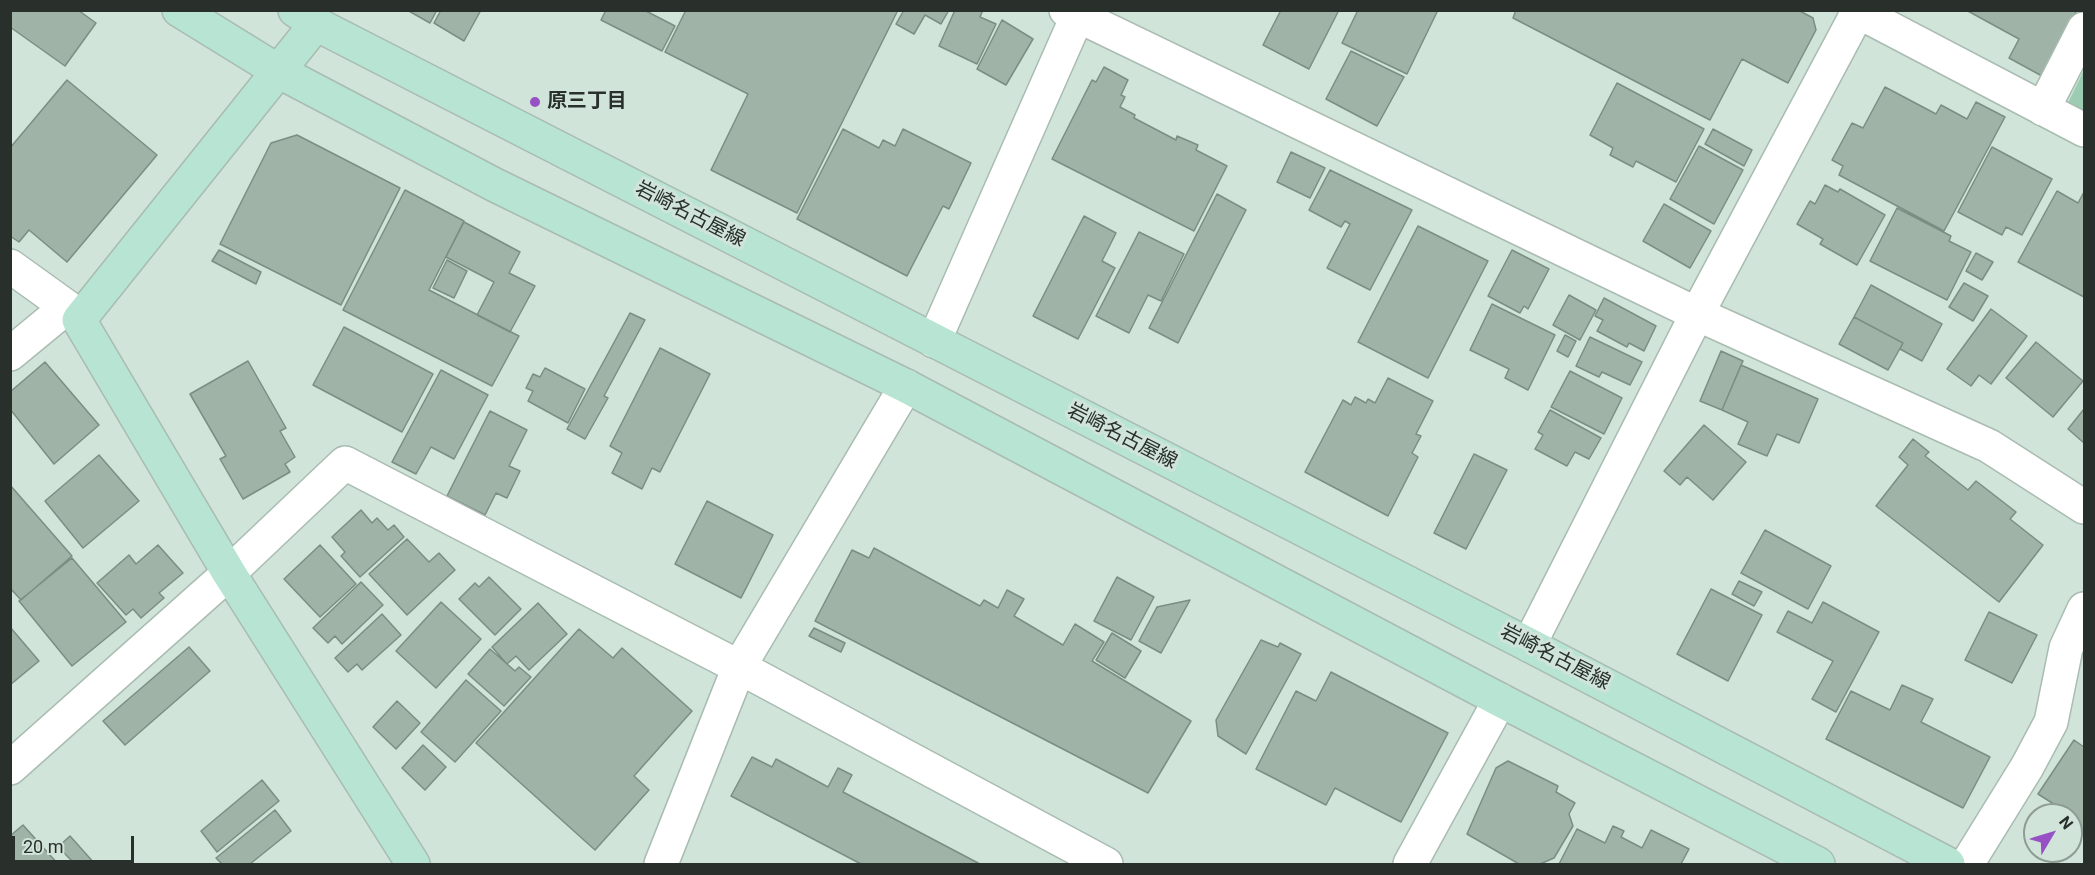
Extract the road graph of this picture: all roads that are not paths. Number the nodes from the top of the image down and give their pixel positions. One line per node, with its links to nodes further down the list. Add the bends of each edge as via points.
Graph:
1 (179, 10): 6 (main road)
2 (1857, 11): 7 (street); 11 (street)
3 (1074, 12): 11 (street); 12 (street)
4 (312, 15): 6 (main road); 12 (main road, 岩崎名古屋線)
5 (2085, 29): 7 (street)
6 (278, 72): 10 (main road); 14 (main road, via 495,185)
7 (2043, 109): 8 (street)
8 (2085, 130)
9 (10, 266): 10 (street)
10 (73, 314): 13 (street); 16 (main road)
11 (1697, 314): 15 (street, via 1989,446); 18 (street)
12 (934, 341): 18 (main road, 岩崎名古屋線)
13 (10, 354)
14 (906, 386): 19 (street); 20 (main road)
15 (2085, 507)
16 (229, 573): 19 (street, via 345,463); 21 (street); 22 (main road)
17 (2085, 609): 28 (street, via 2066,648 2051,723)
18 (1529, 645): 27 (main road, 岩崎名古屋線)
19 (739, 667): 23 (street); 24 (street)
20 (1500, 700): 25 (street); 26 (main road)
21 (10, 768)
22 (413, 864)
23 (661, 864)
24 (1106, 864)
25 (1410, 864)
26 (1818, 864)
27 (1948, 864)
28 (1967, 864)

